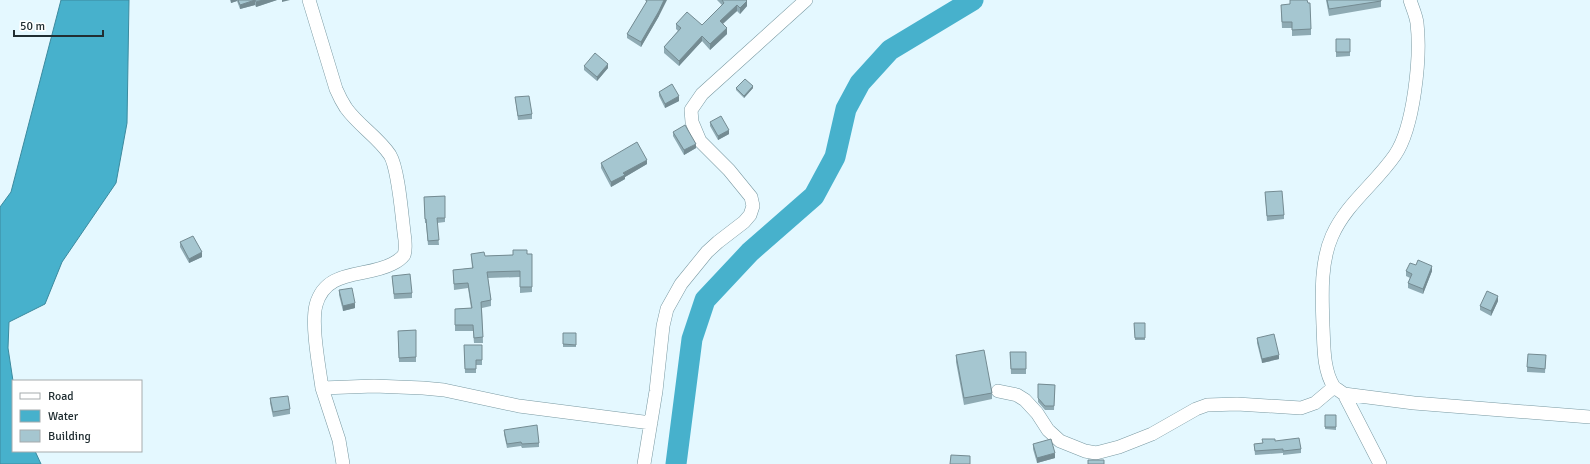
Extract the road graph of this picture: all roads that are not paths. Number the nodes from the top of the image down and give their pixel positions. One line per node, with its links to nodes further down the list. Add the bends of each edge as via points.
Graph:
1 (309, 0): 4 (street, via 341,100 346,109 376,138 391,157 405,240 404,255 399,260 376,271 339,278 326,287 320,296 315,320)
2 (806, 0): 8 (street, via 702,94 691,110 692,122 700,141 729,170 750,197 753,206 744,222 707,252 681,284 667,309 662,326)
3 (1410, 0): 6 (street, via 1417,38 1416,79 1407,129 1394,156 1343,216 1327,250 1323,288 1326,369 1331,382)
4 (322, 388): 8 (street, via 374,386 444,390 519,406); 9 (street, via 340,440)
5 (998, 391): 6 (street, via 1017,395 1025,400 1060,441 1085,451 1096,452 1119,447 1152,434 1196,408 1206,405 1301,408)
6 (1339, 391): 7 (street, via 1414,403); 11 (street)
7 (1590, 418)
8 (651, 423): 10 (street)
9 (343, 464)
10 (644, 464)
11 (1380, 464)

